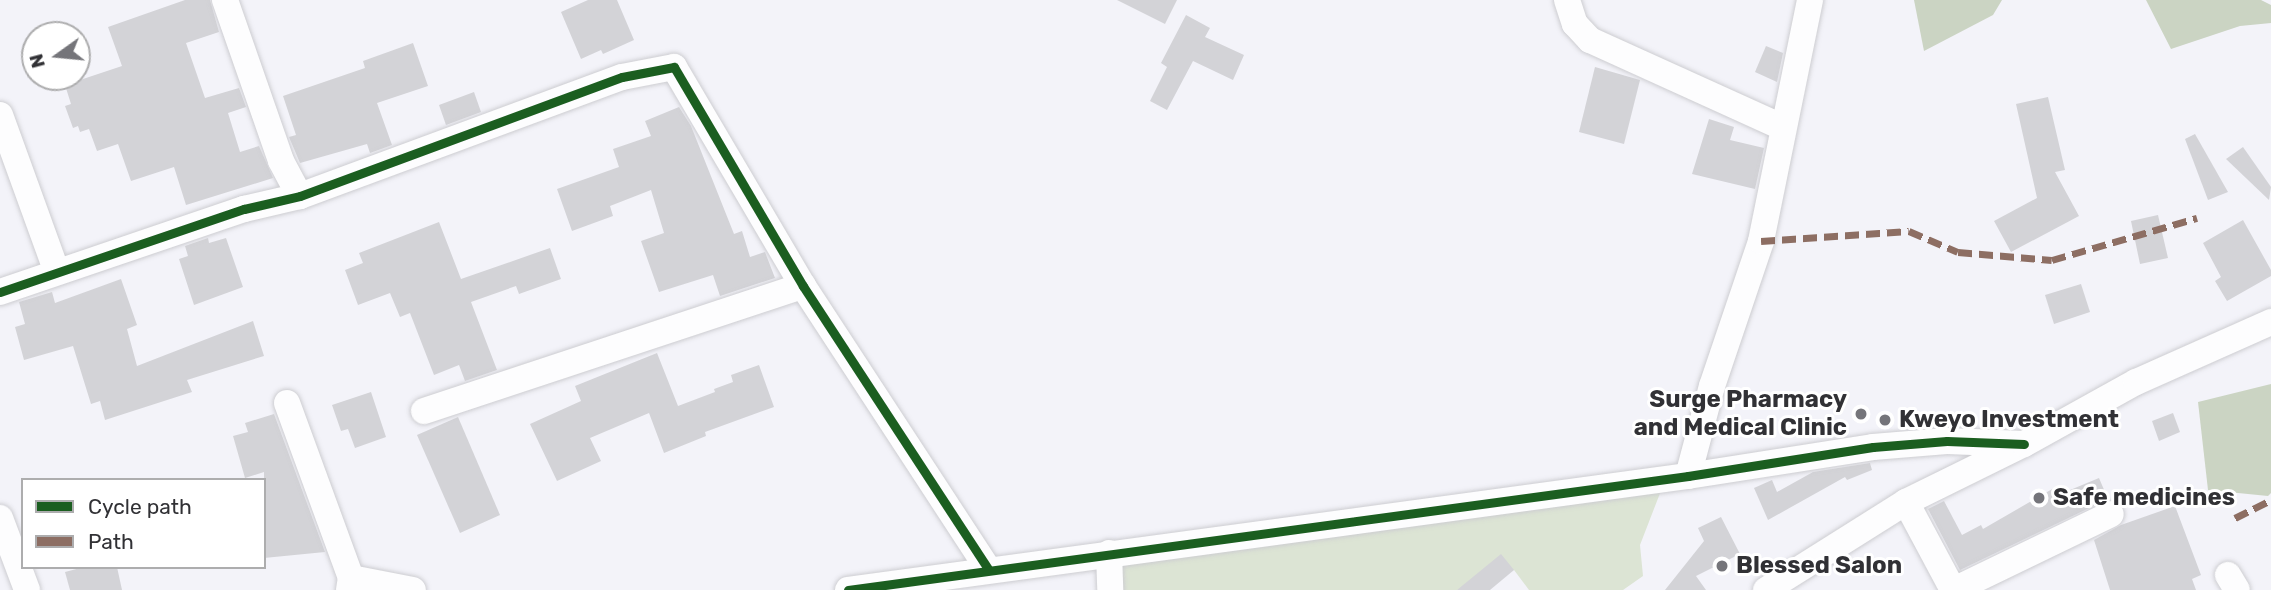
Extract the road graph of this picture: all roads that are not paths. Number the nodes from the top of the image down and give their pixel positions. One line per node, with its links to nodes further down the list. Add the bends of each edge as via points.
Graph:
1 (225, 0): 6 (street, via 281,161)
2 (1567, 0): 5 (street, via 1575,23 1590,40)
3 (1810, 0): 5 (street)
4 (0, 116): 7 (street)
5 (1782, 127): 14 (street, via 1761,241 1712,386)
6 (300, 196): 7 (street, via 244,209); 8 (street, via 622,77 674,67)
7 (56, 270): 9 (street)
8 (803, 286): 12 (street); 19 (street)
9 (0, 292)
10 (2271, 322): 13 (street, via 2136,382)
11 (287, 402): 20 (street)
12 (424, 411)
13 (2024, 444): 14 (street, via 1906,443); 15 (street)
14 (1688, 476): 18 (street)
15 (1906, 502): 25 (street); 26 (street)
16 (2111, 514): 26 (street)
17 (0, 518): 21 (street)
18 (1108, 553): 19 (street); 24 (street)
19 (989, 570): 23 (street)
20 (350, 584): 22 (street)
21 (27, 590)
22 (413, 590)
23 (848, 590)
24 (1110, 590)
25 (1766, 590)
26 (1953, 590)

